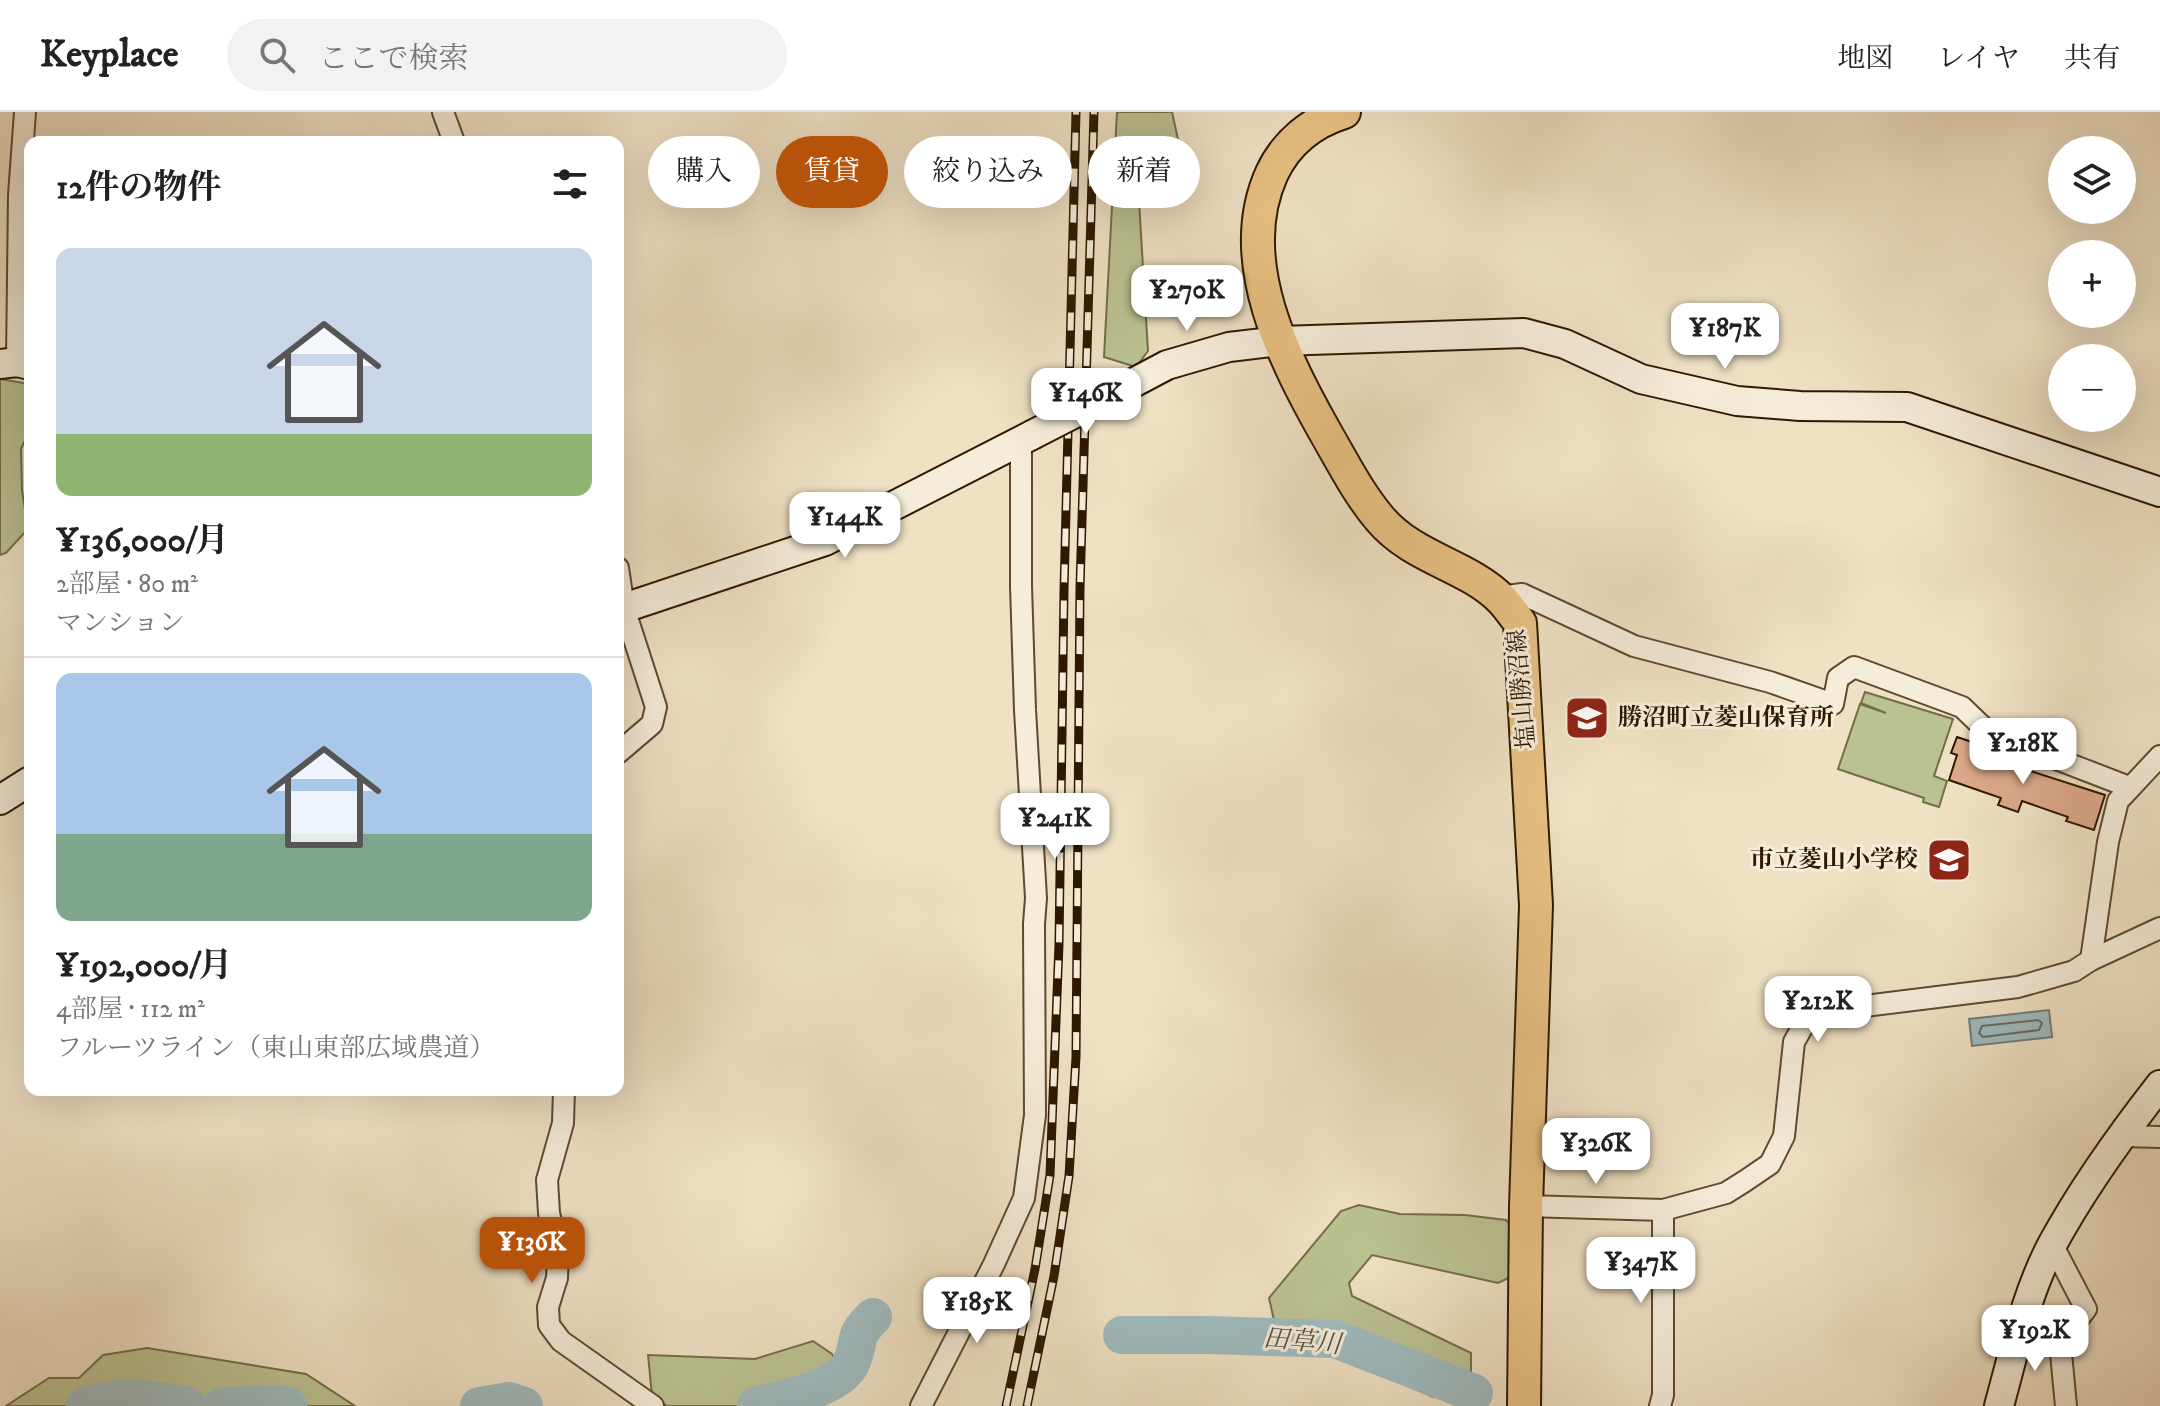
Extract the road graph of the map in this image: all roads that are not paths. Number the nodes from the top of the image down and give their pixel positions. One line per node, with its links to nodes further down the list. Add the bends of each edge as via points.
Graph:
1 (25, 112): 6 (street)
2 (443, 112): 4 (street)
3 (1344, 112): 5 (main road, 塩山勝沼線, via 1301,134 1281,155 1262,197 1256,234 1259,260)
4 (452, 136)
5 (1280, 341): 7 (street, bridge, via 1229,347 1167,365); 8 (street, via 1524,333 1565,344 1641,379 1737,401 1907,407); 9 (main road, 塩山勝沼線, via 1324,430 1381,521 1406,545)
6 (16, 364)
7 (1026, 438): 10 (street, via 825,541); 27 (street, via 1021,586 1036,898 1035,1115 1024,1198)
8 (2160, 492)
9 (1500, 597): 15 (street, via 1522,594 1634,646 1833,704 1838,678 1854,667 1962,707 1989,733); 23 (main road, 塩山勝沼線, via 1520,623 1536,905)
10 (624, 608)
11 (624, 617): 12 (street, via 656,707 652,724)
12 (624, 748)
13 (2160, 756): 15 (street)
14 (24, 785): 16 (street)
15 (2129, 787): 18 (street, via 2118,801 2108,842)
16 (0, 800)
17 (2160, 928): 18 (street)
18 (2091, 960): 24 (street, via 2074,971 2018,987 1825,1011 1803,1026 1794,1042 1784,1136 1770,1164 1726,1193)
19 (2160, 1085): 21 (street)
20 (564, 1096): 26 (street, via 563,1123 547,1180 558,1251 549,1325 561,1341)
21 (2121, 1136): 22 (street); 25 (street)
22 (2160, 1137)
23 (1526, 1206): 24 (street); 28 (main road, 塩山勝沼線)
24 (1663, 1210): 29 (street)
25 (2052, 1244): 30 (street); 31 (street, via 2086,1309 2060,1343)
26 (653, 1406)
27 (921, 1406)
28 (1524, 1406)
29 (1660, 1406)
30 (1999, 1406)
31 (2066, 1406)

